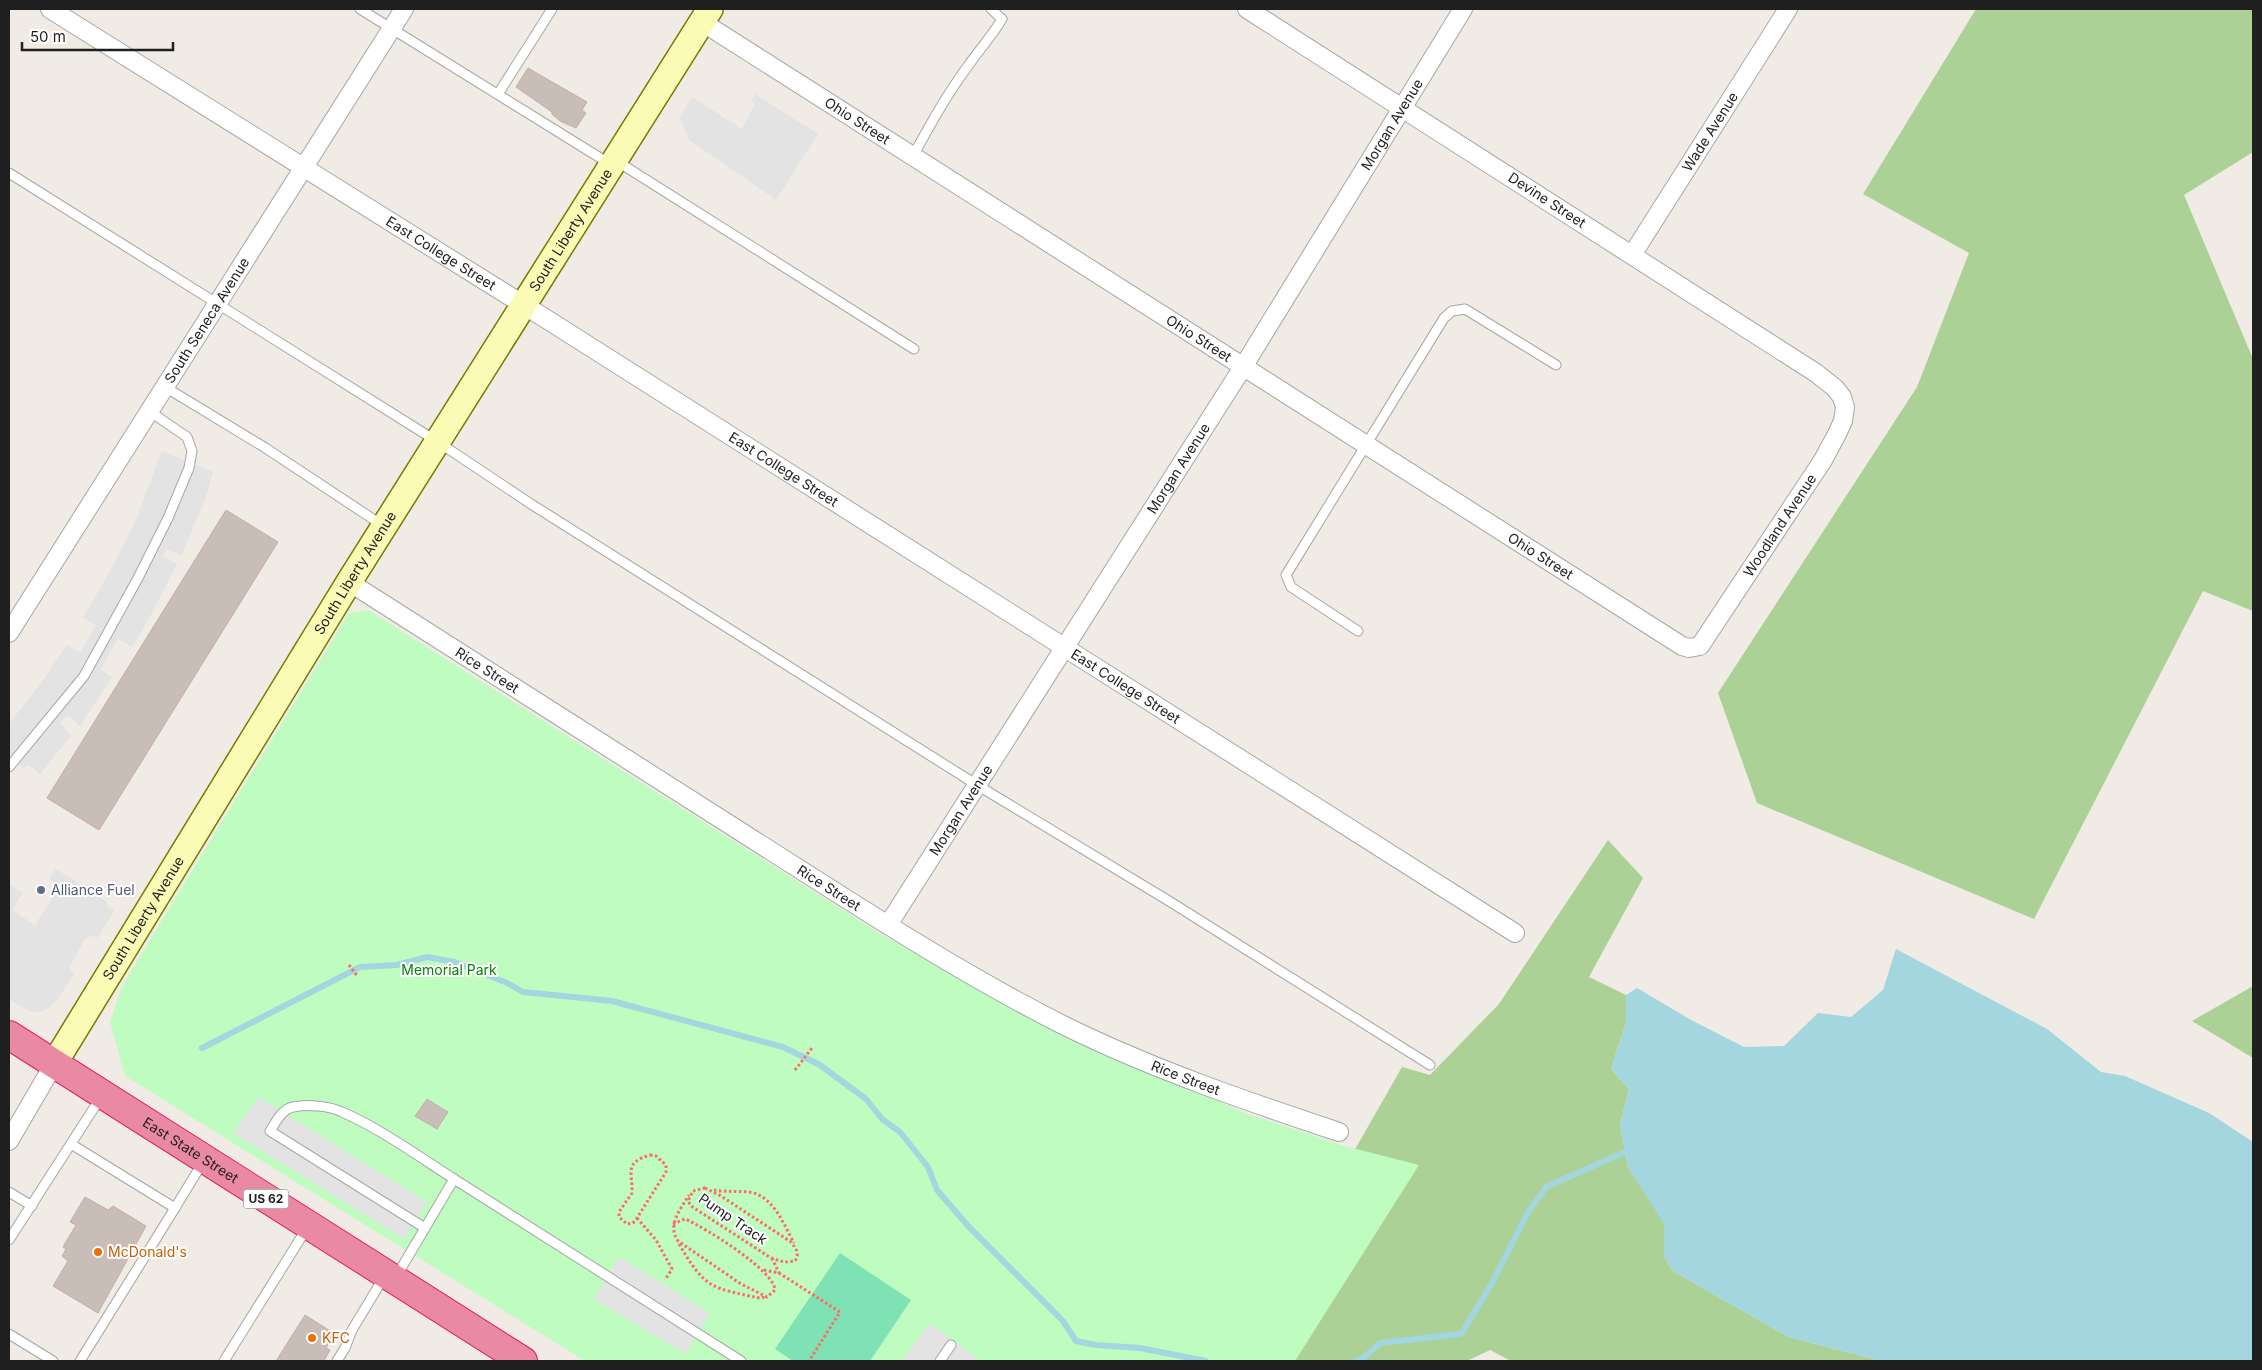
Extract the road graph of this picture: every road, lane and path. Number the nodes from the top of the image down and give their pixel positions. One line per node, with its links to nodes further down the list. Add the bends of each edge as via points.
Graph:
1 (50, 9): 15 (street, East College Street)
2 (360, 9): 10 (lane)
3 (404, 9): 10 (street, South Seneca Avenue)
4 (552, 9): 11 (lane)
5 (991, 9): 13 (lane, via 1002,19 938,110)
6 (1247, 9): 12 (street, Devine Street)
7 (1463, 9): 12 (street, Morgan Avenue)
8 (1788, 9): 17 (street, Wade Avenue)
9 (706, 15): 13 (street, Ohio Street); 14 (street, South Liberty Avenue)
10 (391, 29): 11 (lane); 15 (street, South Seneca Avenue)
11 (498, 94): 14 (lane)
12 (1402, 107): 17 (street, Devine Street); 22 (street, Morgan Avenue)
13 (913, 156): 22 (street, Ohio Street)
14 (614, 163): 19 (street, South Liberty Avenue); 20 (lane)
15 (304, 167): 18 (street, South Seneca Avenue); 19 (street, East College Street)
16 (9, 173): 18 (lane)
17 (1632, 255): 24 (street, Devine Street, via 1816,373)
18 (217, 304): 23 (street, South Seneca Avenue); 26 (lane)
19 (524, 305): 26 (street, South Liberty Avenue); 32 (street, East College Street)
20 (914, 349)
21 (1556, 365): 27 (lane, via 1465,309 1452,311 1444,318)
22 (1243, 367): 27 (street, Ohio Street); 32 (street, Morgan Avenue)
23 (165, 387): 25 (street, South Seneca Avenue); 28 (lane)
24 (1842, 397): 33 (street, Woodland Avenue, via 1845,407 1843,421 1823,460 1710,633)
25 (149, 411): 31 (street, South Seneca Avenue); 34 (lane, via 186,437 192,451 189,468 142,570 84,676)
26 (438, 442): 28 (street, South Liberty Avenue); 35 (lane)
27 (1366, 445): 30 (lane, via 1286,574 1291,587); 33 (street, Ohio Street, via 1682,646)
28 (384, 526): 29 (street, South Liberty Avenue)
29 (349, 582): 36 (street, Rice Street); 42 (street, South Liberty Avenue)
30 (1358, 631)
31 (9, 632)
32 (1065, 646): 35 (street, Morgan Avenue); 37 (street, East College Street)
33 (1697, 647)
34 (9, 767)
35 (977, 785): 36 (street, Morgan Avenue); 43 (lane)
36 (888, 925): 46 (street, Rice Street, via 1025,1005 1109,1046 1230,1096)
37 (1515, 932)
38 (349, 965): 39 (path)
39 (358, 976)
40 (9, 1035): 42 (highway, East State Street / US 62)
41 (812, 1048): 44 (path)
42 (54, 1064): 45 (highway, East State Street / US 62); 47 (street, South Liberty Avenue)
43 (1430, 1065)
44 (795, 1070)
45 (102, 1094): 48 (lane); 49 (highway, East State Street / US 62)
46 (1339, 1132)
47 (9, 1141)
48 (72, 1144): 54 (lane); 55 (lane)
49 (204, 1159): 55 (lane); 58 (highway, East State Street / US 62)
50 (454, 1179): 59 (lane); 59 (lane, via 341,1111 292,1107 281,1114 270,1130); 76 (lane)
51 (711, 1190): 53 (path, Pump Track, via 698,1189); 62 (path, Pump Track, via 791,1242); 62 (path, Pump Track, via 760,1195 776,1211)
52 (9, 1192): 54 (lane)
53 (690, 1195): 57 (path, Pump Track); 63 (path, Pump Track, via 688,1201 691,1206)
54 (32, 1206): 60 (lane)
55 (175, 1208): 72 (lane)
56 (637, 1218): 56 (path, via 666,1172 666,1165 656,1156 650,1155 638,1161 630,1173 632,1194 619,1212 627,1224); 67 (path, via 656,1240 672,1268)
57 (673, 1224): 61 (path, via 672,1233); 64 (path, Pump Track, via 685,1219 695,1223)
58 (308, 1226): 66 (highway, East State Street / US 62); 73 (lane)
59 (425, 1228): 66 (lane)
60 (9, 1240)
61 (678, 1241): 68 (path, via 729,1277); 68 (path, via 694,1270 714,1288)
62 (797, 1250): 63 (path, Pump Track, via 795,1261)
63 (771, 1258): 65 (path, Pump Track)
64 (763, 1270): 65 (path, Pump Track); 68 (path, Pump Track, via 775,1286)
65 (779, 1273): 77 (path, Pump Track, via 840,1312)
66 (390, 1277): 74 (lane, via 352,1330); 75 (highway, East State Street / US 62)
67 (665, 1280)
68 (767, 1297)
69 (9, 1334): 71 (lane)
70 (951, 1345): 78 (lane)
71 (53, 1361)
72 (80, 1361)
73 (224, 1361)
74 (337, 1361)
75 (523, 1361)
76 (741, 1361)
77 (810, 1361)
78 (940, 1361)

